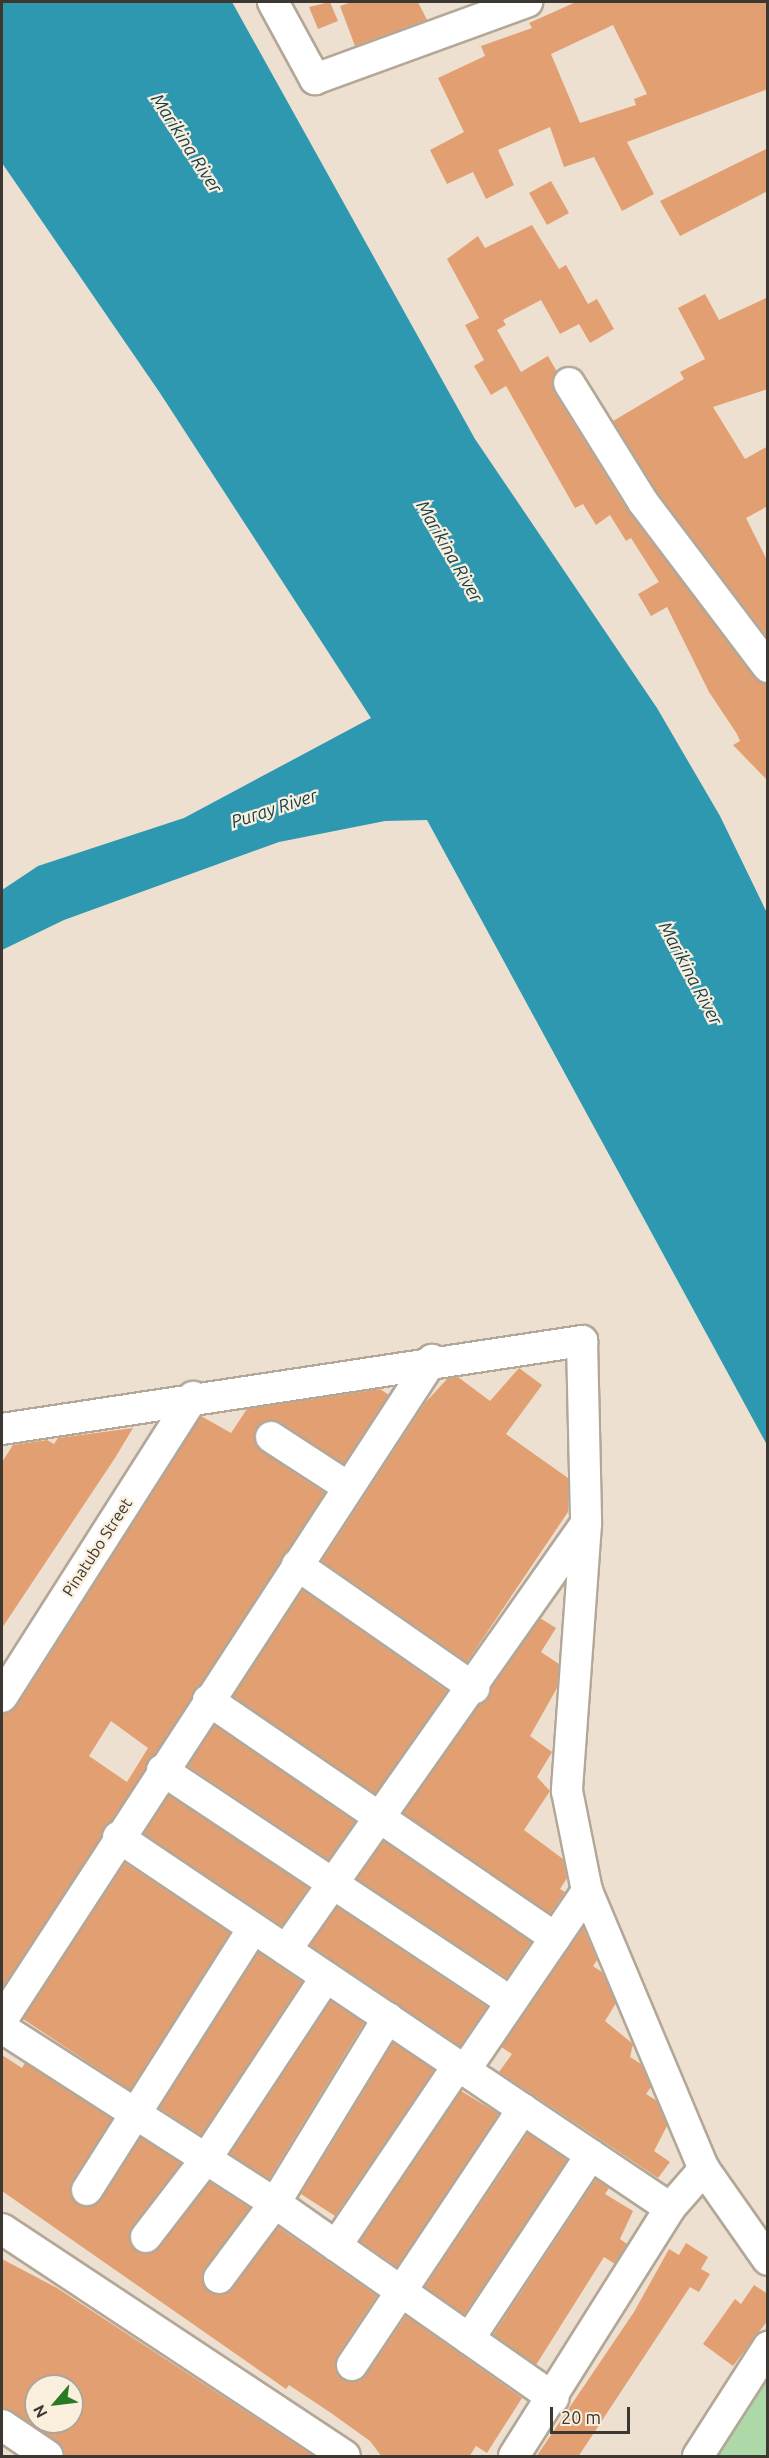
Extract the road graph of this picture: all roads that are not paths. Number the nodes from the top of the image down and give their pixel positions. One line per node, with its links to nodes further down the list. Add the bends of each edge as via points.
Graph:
1 (273, 2): 2 (street, via 315,79)
2 (527, 2)
3 (569, 382): 4 (street, via 643,502)
4 (768, 667)
5 (432, 1360): 6 (street); 9 (street); 10 (street, via 582,1341)
6 (193, 1397): 7 (street); 13 (street, Pinatubo Street)
7 (2, 1429)
8 (272, 1437): 9 (street)
9 (348, 1487): 11 (street)
10 (586, 1524): 12 (street); 19 (street, via 567,1791)
11 (297, 1565): 12 (street); 14 (street)
12 (474, 1688): 16 (street)
13 (2, 1697)
14 (208, 1700): 15 (street); 16 (street)
15 (162, 1770): 17 (street); 18 (street)
16 (381, 1817): 18 (street); 21 (street)
17 (118, 1837): 20 (street); 26 (street)
18 (334, 1884): 22 (street); 24 (street)
19 (587, 1891): 21 (street); 33 (street)
20 (253, 1928): 22 (street); 30 (street)
21 (555, 1938): 24 (street)
22 (286, 1950): 23 (street)
23 (326, 1977): 25 (street); 32 (street)
24 (511, 2002): 28 (street)
25 (388, 2018): 28 (street); 35 (street)
26 (2, 2020)
27 (2, 2028): 30 (street)
28 (461, 2067): 29 (street); 39 (street)
29 (523, 2109): 31 (street); 42 (street)
30 (135, 2114): 32 (street); 34 (street)
31 (591, 2155): 36 (street); 43 (street)
32 (206, 2159): 35 (street); 38 (street)
33 (704, 2169): 36 (street); 40 (street)
34 (87, 2190)
35 (275, 2204): 39 (street); 41 (street)
36 (670, 2208): 46 (street)
37 (2, 2229): 49 (street)
38 (146, 2237)
39 (336, 2246): 42 (street)
40 (768, 2260)
41 (219, 2278)
42 (401, 2292): 43 (street); 45 (street)
43 (469, 2339): 46 (street)
44 (768, 2347): 51 (street)
45 (352, 2366)
46 (553, 2398): 50 (street)
47 (2, 2425): 48 (street)
48 (48, 2457)
49 (345, 2457)
50 (514, 2457)
51 (698, 2457)

